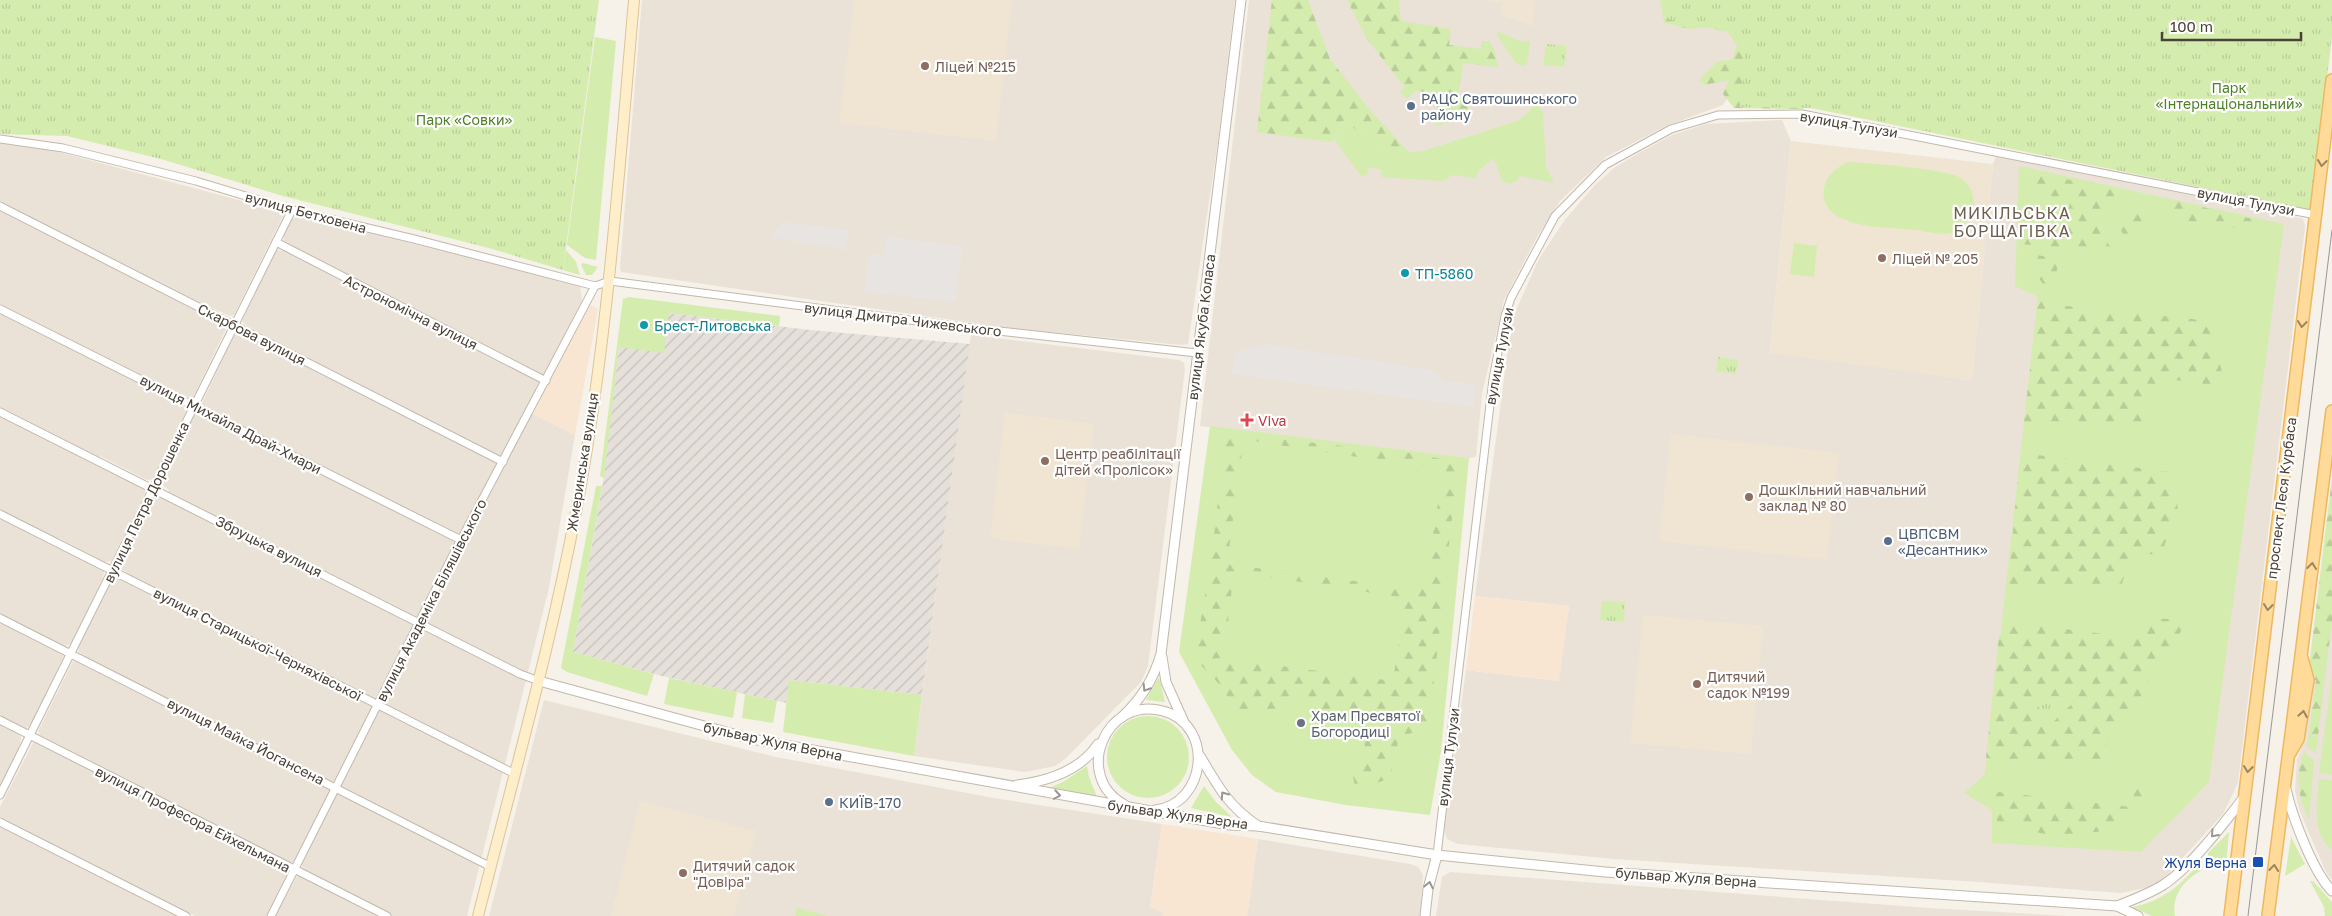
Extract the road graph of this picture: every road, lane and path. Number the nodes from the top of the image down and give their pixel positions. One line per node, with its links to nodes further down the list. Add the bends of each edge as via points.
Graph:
1 (634, 0): 9 (main road, Жмеринська вулиця)
2 (1241, 0): 13 (street, вулиця Якуба Коласа)
3 (2332, 80): 7 (main road, проспект Леся Курбаса, one-way to 7)
4 (0, 139): 6 (street, вулиця Бетховена, via 62,148 196,181)
5 (0, 206): 12 (street, Скарбова вулиця)
6 (292, 210): 8 (street, вулиця Петра Дорошенка); 10 (street, вулиця Бетховена)
7 (2316, 215): 40 (main road, проспект Леся Курбаса, one-way to 40); 45 (street, вулиця Тулузи, via 1802,114 1718,114 1671,129 1605,165 1555,216 1507,308 1493,379 1482,464)
8 (276, 242): 12 (street, вулиця Петра Дорошенка); 14 (street, Астрономічна вулиця)
9 (610, 281): 10 (street); 13 (street, вулиця Дмитра Чижевського, via 963,328); 27 (main road, Жмеринська вулиця, via 582,476)
10 (595, 286): 14 (street, вулиця Академіка Біляшівського)
11 (0, 309): 15 (street, вулиця Михайла Драй-Хмари)
12 (235, 325): 15 (street, вулиця Петра Дорошенка); 18 (street, Скарбова вулиця)
13 (1197, 353): 26 (street, вулиця Якуба Коласа)
14 (546, 381): 18 (street, вулиця Академіка Біляшівського)
15 (193, 406): 19 (street, вулиця Петра Дорошенка); 21 (street, вулиця Михайла Драй-Хмари)
16 (2332, 411): 36 (main road, one-way to 16, via 2287,759 2298,739 2308,680 2302,650)
17 (0, 412): 19 (street, Збруцька вулиця)
18 (503, 462): 21 (street, вулиця Академіка Біляшівського)
19 (153, 487): 22 (street, вулиця Петра Дорошенка); 24 (street, Збруцька вулиця)
20 (0, 514): 22 (street, вулиця Старицької-Черняхівської)
21 (461, 540): 24 (street, вулиця Академіка Біляшівського)
22 (113, 570): 25 (street, вулиця Петра Дорошенка); 28 (street, вулиця Старицької-Черняхівської)
23 (0, 618): 25 (street, вулиця Майка Йогансена)
24 (419, 622): 27 (street, Збруцька вулиця, via 520,674); 28 (street, вулиця Академіка Біляшівського)
25 (71, 653): 32 (street, вулиця Петра Дорошенка); 38 (street, вулиця Майка Йогансена)
26 (1162, 654): 29 (street, вулиця Якуба Коласа, one-way to 29, via 1146,689); 31 (street, вулиця Якуба Коласа, via 1166,682)
27 (539, 680): 35 (main road, Жмеринська вулиця); 37 (street, бульвар Жуля Верна, via 752,739)
28 (378, 704): 35 (street, вулиця Старицької-Черняхівської); 38 (street, вулиця Академіка Біляшівського)
29 (1122, 716): 31 (street, via 1147,709 1164,711); 33 (street)
30 (0, 720): 32 (street, вулиця Професора Ейхельмана)
31 (1184, 723): 34 (street)
32 (30, 735): 39 (street, вулиця Петра Дорошенка); 47 (street, вулиця Професора Ейхельмана)
33 (1104, 736): 37 (street, бульвар Жуля Верна, via 1082,763 1069,770 1036,783); 41 (street, via 1099,753 1099,768 1104,782 1113,795)
34 (1200, 754): 42 (street, via 1196,778 1187,793 1173,804); 44 (street, бульвар Жуля Верна, one-way to 34, via 1225,798)
35 (515, 774): 46 (main road, Жмеринська вулиця)
36 (2284, 781): 48 (street, via 2314,863); 57 (main road, one-way to 36)
37 (1010, 786): 41 (street, бульвар Жуля Верна, one-way to 41)
38 (336, 787): 46 (street, вулиця Майка Йогансена); 47 (street, вулиця Академіка Біляшівського)
39 (0, 795)
40 (2245, 796): 49 (street, бульвар Жуля Верна, one-way to 49, via 2181,870 2163,885); 56 (main road, проспект Леся Курбаса)
41 (1130, 807): 42 (street, бульвар Жуля Верна)
42 (1151, 810): 44 (street, бульвар Жуля Верна, via 1229,825)
43 (0, 822): 50 (street)
44 (1258, 826): 45 (street, бульвар Жуля Верна)
45 (1437, 855): 49 (street, бульвар Жуля Верна, via 1605,872); 54 (street, вулиця Тулузи, one-way to 45)
46 (491, 867): 53 (main road, Жмеринська вулиця)
47 (295, 869): 51 (street, вулиця Академіка Біляшівського); 52 (street, вулиця Професора Ейхельмана)
48 (2332, 891)
49 (2117, 906): 55 (street, бульвар Жуля Верна)
50 (186, 916)
51 (271, 916)
52 (387, 916)
53 (478, 916)
54 (1425, 916)
55 (2138, 916)
56 (2230, 916)
57 (2268, 916)

